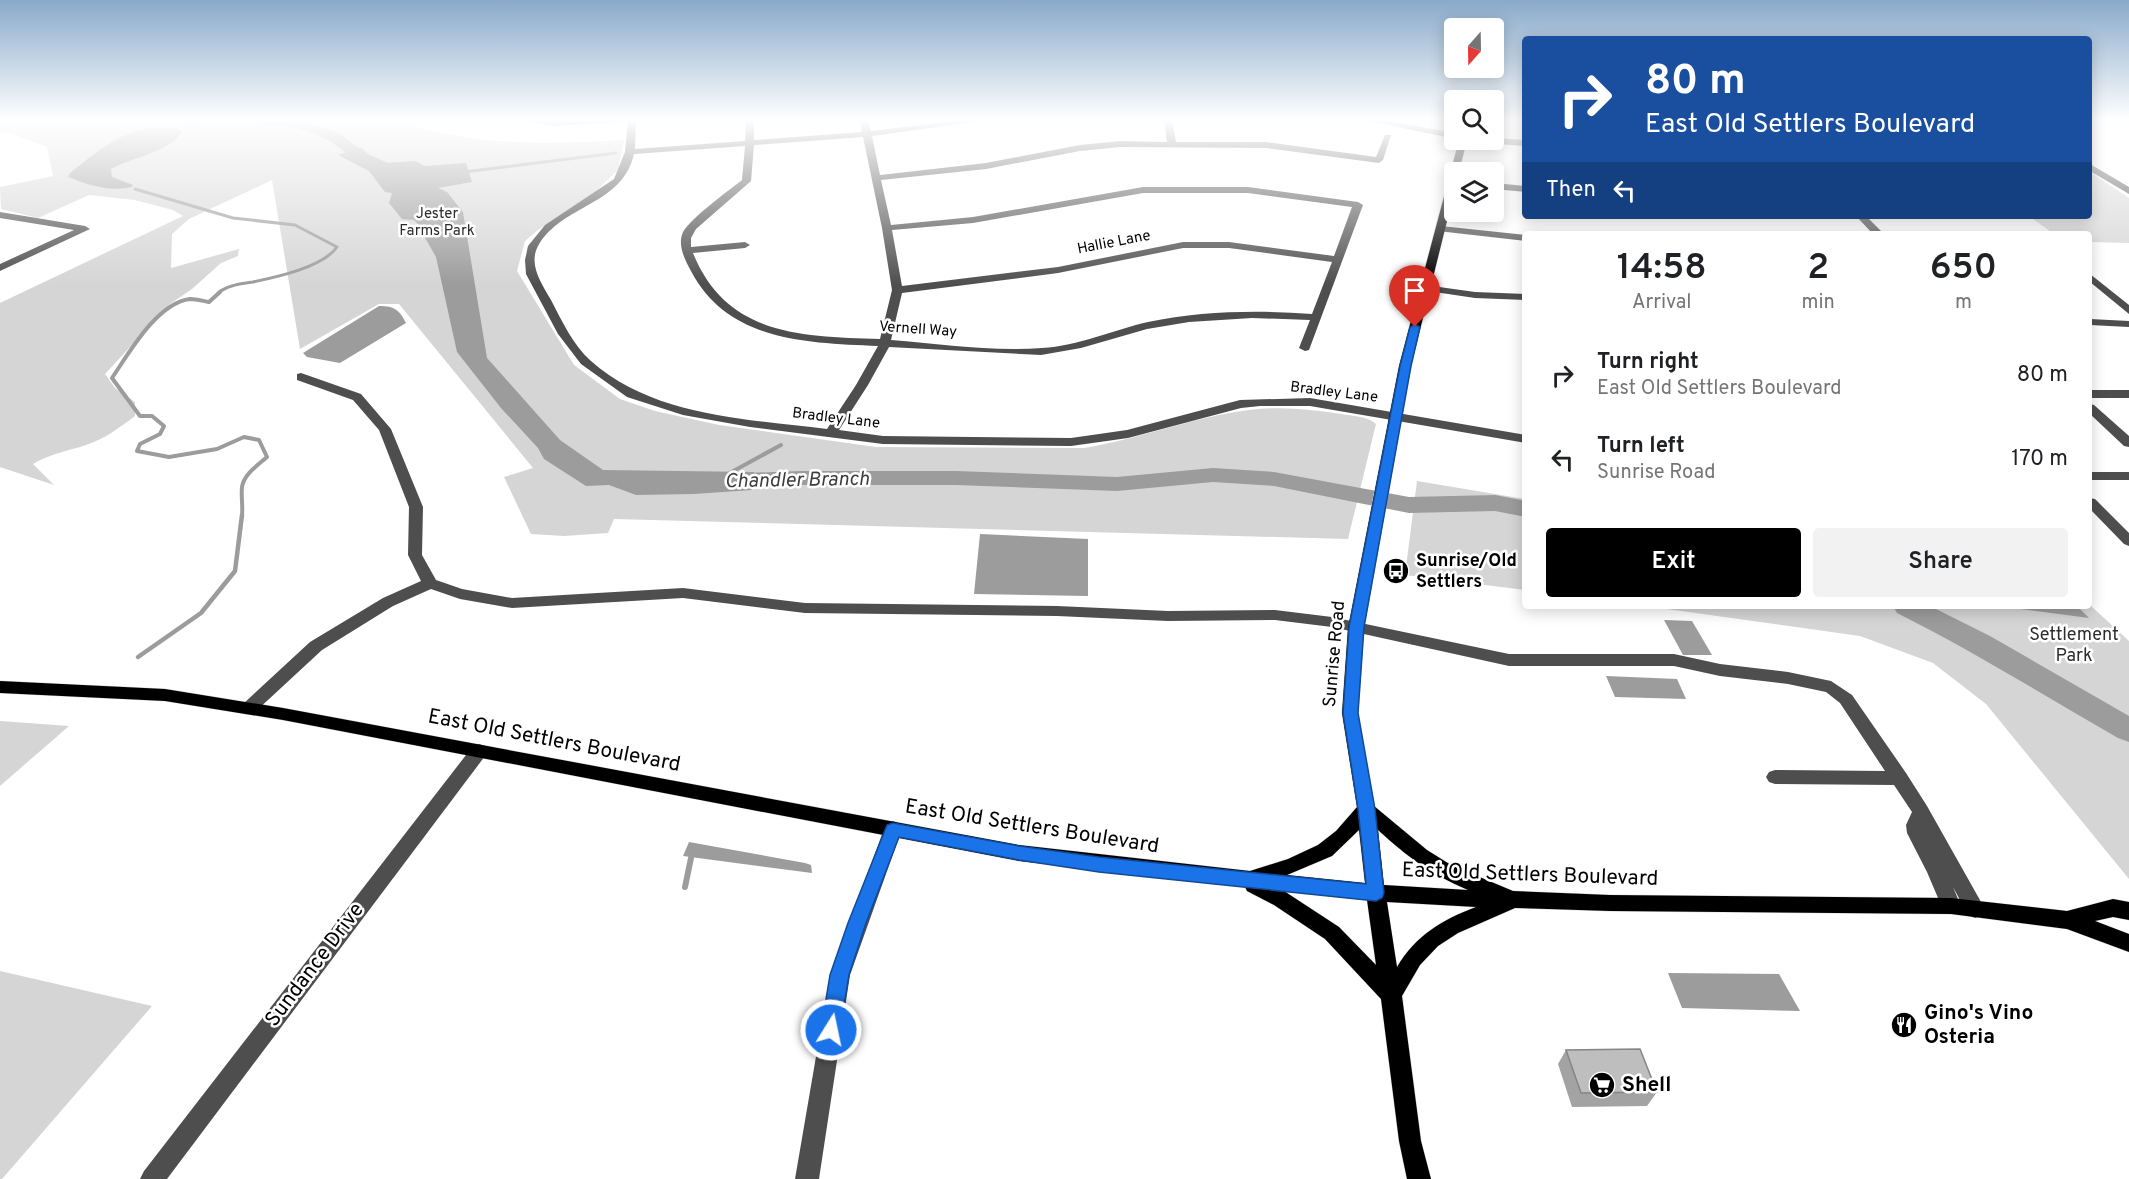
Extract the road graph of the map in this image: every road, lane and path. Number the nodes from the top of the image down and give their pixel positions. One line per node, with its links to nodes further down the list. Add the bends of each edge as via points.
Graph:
1 (622, 175): 36 (street, Bradley Lane, via 550,227 532,247 530,256 531,274 585,362 631,394 693,413)
2 (748, 175): 18 (street, via 746,181 692,227 685,240)
3 (876, 175): 6 (street)
4 (902, 175): 6 (street)
5 (2103, 175): 9 (street)
6 (877, 178): 13 (street)
7 (1504, 187): 8 (street)
8 (1522, 189)
9 (2129, 191)
10 (0, 215): 20 (street, via 84,229)
11 (1444, 218): 14 (main road, Sunrise Road)
12 (1864, 219): 15 (street)
13 (887, 228): 19 (street, via 973,220 1143,190 1248,190 1358,205); 23 (street)
14 (1441, 229): 16 (street); 22 (main road, Sunrise Road)
15 (1876, 231)
16 (1522, 238)
17 (745, 245): 18 (street)
18 (687, 251): 29 (street, Vernell Way, via 699,277 725,307 746,321 803,338)
19 (1337, 260): 23 (street, Hallie Lane, via 1229,245 1184,245 1058,270); 26 (street)
20 (0, 268)
21 (2092, 279): 25 (street)
22 (1425, 288): 24 (street); 35 (main road, Sunrise Road)
23 (897, 290): 29 (street)
24 (1522, 297)
25 (2129, 311)
26 (1316, 317): 29 (street, Vernell Way, via 1194,318 1041,352); 30 (street)
27 (2092, 321): 28 (street)
28 (2129, 324)
29 (885, 343): 36 (street)
30 (1305, 348)
31 (301, 377): 43 (street, via 357,397 385,429 416,507 415,555)
32 (2092, 394): 33 (street)
33 (2129, 394)
34 (2092, 410): 38 (street)
35 (1396, 416): 36 (street, Bradley Lane, via 1310,402 1260,402 1217,408 1106,438 1071,442 908,441); 37 (street, Bradley Lane); 44 (main road, Sunrise Road)
36 (830, 434)
37 (1522, 438)
38 (2129, 443)
39 (2129, 476): 40 (street)
40 (2092, 477)
41 (2092, 504): 42 (street)
42 (2129, 542)
43 (430, 583): 44 (street, via 460,594 512,603 683,593 805,608 1275,615); 46 (street, via 388,602 316,646)
44 (1356, 627): 49 (street, via 1509,660 1674,660 1831,687 1846,699); 51 (main road, Sunrise Road, via 1350,713)
45 (0, 687): 46 (main road, East Old Settlers Boulevard, via 165,695)
46 (249, 708): 47 (main road, East Old Settlers Boulevard)
47 (479, 751): 52 (main road, East Old Settlers Boulevard); 62 (street, Sundance Drive)
48 (1775, 777): 49 (street)
49 (1900, 778): 50 (street)
50 (1919, 808): 56 (street, via 1916,833); 57 (street)
51 (1366, 809): 53 (main road, via 1324,851); 54 (main road, Sunrise Road); 55 (main road, via 1420,856)
52 (893, 830): 53 (main road, East Old Settlers Boulevard, via 1019,853); 63 (street, via 840,975)
53 (1246, 881): 54 (main road, East Old Settlers Boulevard); 61 (main road, via 1332,933)
54 (1376, 893): 55 (main road, East Old Settlers Boulevard); 61 (main road, Sunrise Road)
55 (1514, 900): 56 (main road, East Old Settlers Boulevard); 61 (main road, via 1432,939 1413,959)
56 (1951, 906): 57 (main road, East Old Settlers Boulevard)
57 (1975, 909): 59 (main road, East Old Settlers Boulevard)
58 (2129, 911): 59 (main road, East Old Settlers Boulevard, via 2113,908)
59 (2067, 920): 60 (main road, East Old Settlers Boulevard)
60 (2129, 943)
61 (1391, 995): 64 (main road, Sunrise Road, via 1410,1141)
62 (152, 1179)
63 (807, 1179)
64 (1419, 1179)

